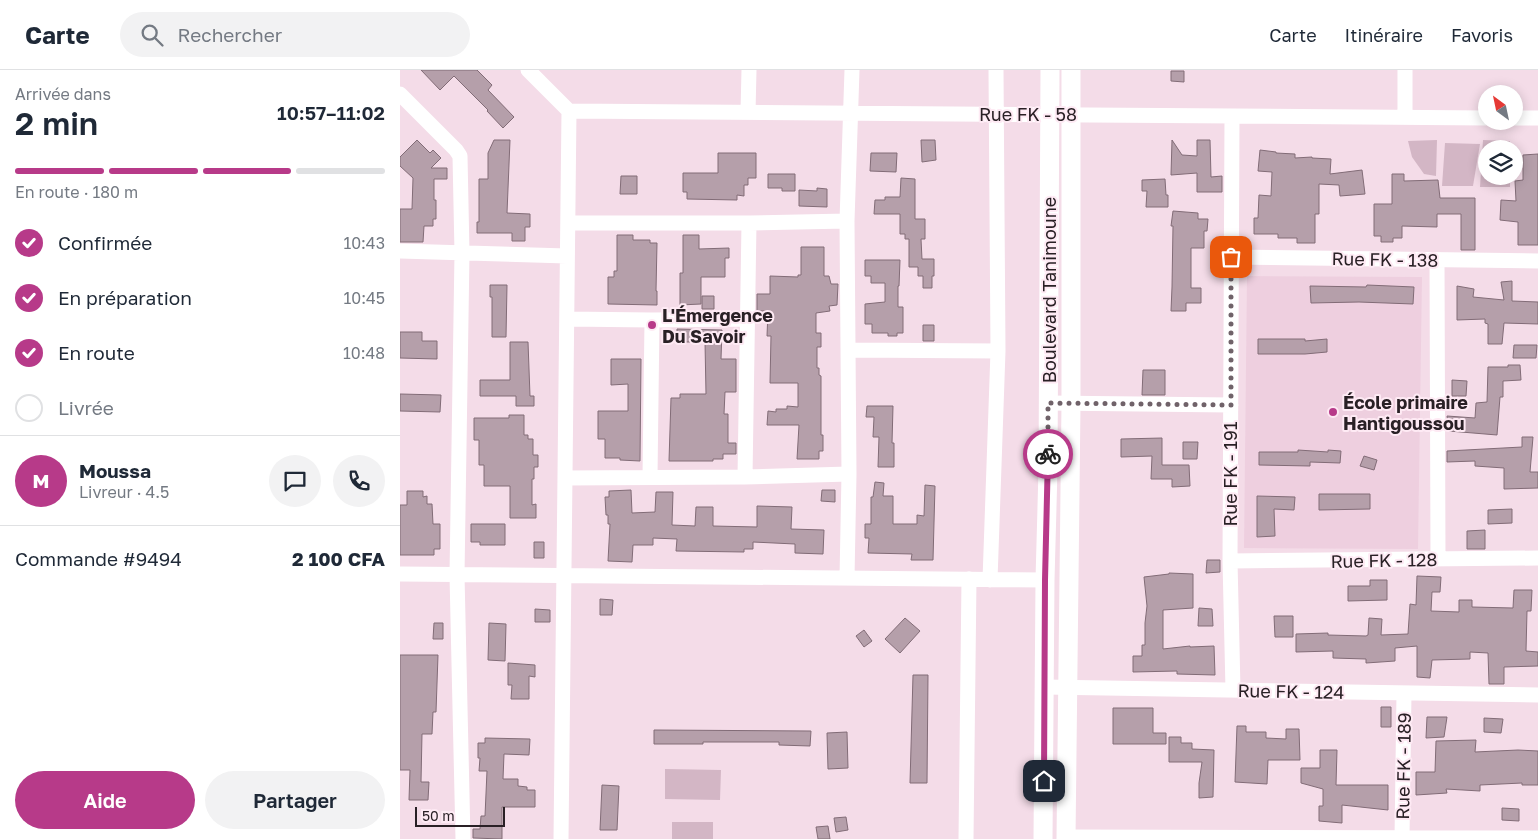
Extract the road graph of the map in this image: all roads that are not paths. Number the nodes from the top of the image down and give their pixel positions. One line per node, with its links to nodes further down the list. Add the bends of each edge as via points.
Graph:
1 (528, 70): 9 (street)
2 (749, 70): 10 (street)
3 (852, 70): 11 (street)
4 (996, 70): 12 (street)
5 (1050, 70): 13 (main road, Boulevard Tanimoune)
6 (1071, 70): 14 (main road, Boulevard Tanimoune)
7 (1405, 70): 16 (street)
8 (400, 94): 24 (street, via 460,156)
9 (569, 111): 10 (street, Rue FK - 58); 21 (street)
10 (748, 112): 11 (street, Rue FK - 58)
11 (850, 113): 12 (street, Rue FK - 58); 20 (street)
12 (996, 114): 13 (street, Rue FK - 58); 33 (street)
13 (1050, 114): 14 (street, Rue FK - 58); 34 (main road, Boulevard Tanimoune)
14 (1072, 115): 15 (street, Rue FK - 58); 35 (main road, Boulevard Tanimoune)
15 (1232, 116): 16 (street, Rue FK - 58); 26 (street, Rue FK - 191)
16 (1405, 117): 17 (street, Rue FK - 58)
17 (1478, 118)
18 (1523, 118): 19 (street)
19 (1538, 118)
20 (848, 221): 22 (street); 32 (street)
21 (568, 223): 22 (street); 25 (street)
22 (749, 223): 30 (street)
23 (400, 252): 24 (street)
24 (462, 254): 25 (street); 45 (street)
25 (568, 256): 29 (street)
26 (1231, 257): 27 (street, Rue FK - 138); 36 (street, Rue FK - 191)
27 (1437, 260): 28 (street, Rue FK - 138); 42 (street)
28 (1538, 261)
29 (567, 319): 31 (street); 40 (street)
30 (747, 319): 31 (street); 39 (street)
31 (652, 320): 38 (street)
32 (848, 350): 33 (street); 37 (street)
33 (998, 351): 49 (street)
34 (1048, 403): 35 (street); 50 (main road, Boulevard Tanimoune)
35 (1071, 404): 36 (street); 52 (main road, Boulevard Tanimoune)
36 (1231, 405): 43 (street, Rue FK - 191)
37 (849, 474): 39 (street); 47 (street)
38 (650, 477): 39 (street); 40 (street)
39 (745, 477)
40 (565, 478): 46 (street)
41 (1538, 558): 42 (street, Rue FK - 128)
42 (1438, 559): 43 (street, Rue FK - 128)
43 (1230, 561): 53 (street, Rue FK - 191)
44 (400, 574): 45 (street)
45 (457, 575): 46 (street); 59 (street)
46 (564, 576): 47 (street); 60 (street)
47 (847, 578): 48 (street)
48 (969, 580): 49 (street); 61 (street)
49 (990, 580): 50 (street)
50 (1045, 580): 51 (main road, Boulevard Tanimoune)
51 (1045, 686): 52 (street, Rue FK - 124); 62 (main road, Boulevard Tanimoune)
52 (1067, 687): 53 (street, Rue FK - 124); 56 (main road, Boulevard Tanimoune)
53 (1233, 690): 54 (street, Rue FK - 124)
54 (1404, 693): 55 (street, Rue FK - 124); 57 (street, Rue FK - 189)
55 (1538, 695)
56 (1066, 838): 57 (street)
57 (1402, 838): 58 (street)
58 (1538, 838)
59 (463, 839)
60 (561, 839)
61 (966, 839)
62 (1043, 839)

